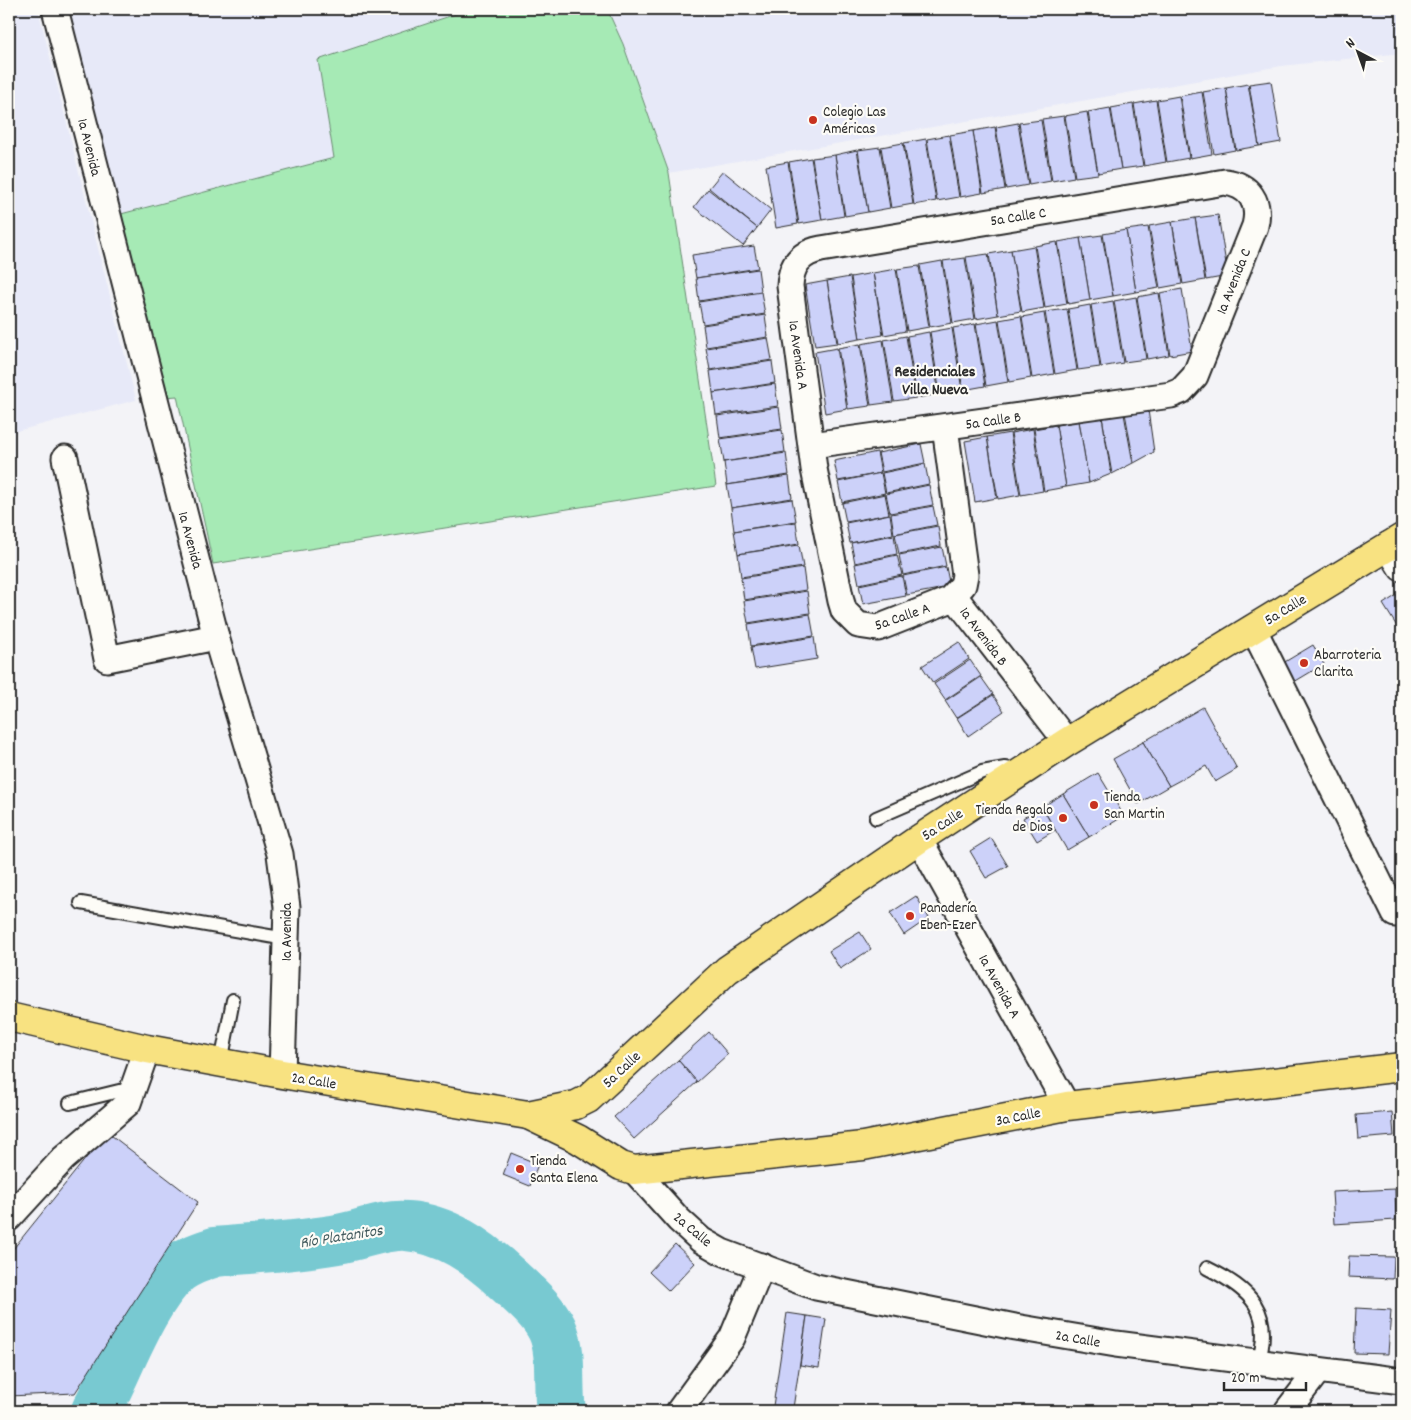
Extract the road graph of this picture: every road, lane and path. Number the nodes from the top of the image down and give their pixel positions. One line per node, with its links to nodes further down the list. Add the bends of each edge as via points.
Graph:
1 (54, 9): 11 (street, 1a Avenida)
2 (1245, 188): 3 (street, 5a Calle C, via 1225,182 821,249 801,256); 4 (street, 1a Avenida C, via 1257,206 1255,226)
3 (794, 265): 6 (street, 1a Avenida A, via 790,286)
4 (1194, 376): 5 (street, 5a Calle B, via 1181,391 1172,394)
5 (945, 427): 6 (street, 5a Calle B); 9 (street, 1a Avenida B, via 965,575 963,585)
6 (812, 445): 9 (street, 5a Calle A, via 841,601 850,619 858,625 878,628)
7 (66, 458): 11 (street, via 107,659)
8 (1398, 551): 10 (main road, 5a Calle)
9 (954, 596): 12 (street, 1a Avenida B)
10 (1253, 628): 12 (main road, 5a Calle); 17 (street)
11 (216, 637): 18 (street, 1a Avenida, via 280,854 287,907)
12 (1067, 742): 13 (main road, 5a Calle)
13 (1023, 771): 14 (lane, via 1005,768 982,772); 15 (main road, 5a Calle)
14 (876, 818)
15 (919, 839): 26 (main road, 5a Calle, via 727,970); 28 (street, 1a Avenida A)
16 (81, 903): 18 (lane)
17 (1395, 914)
18 (286, 939): 24 (street, 1a Avenida)
19 (233, 1000): 22 (lane)
20 (9, 1017): 21 (main road, 2a Calle)
21 (147, 1049): 22 (main road, 2a Calle); 25 (street)
22 (221, 1063): 24 (main road, 2a Calle)
23 (1402, 1067): 28 (main road, 3a Calle)
24 (282, 1074): 29 (main road, 2a Calle)
25 (134, 1090): 27 (lane); 32 (street, via 124,1107 63,1159)
26 (588, 1099): 29 (main road, 5a Calle, via 569,1107); 30 (main road, via 586,1118 590,1136)
27 (70, 1102)
28 (1067, 1106): 31 (main road, 3a Calle, via 863,1146)
29 (528, 1115): 30 (main road, 2a Calle)
30 (600, 1151): 31 (main road, 2a Calle, via 621,1166)
31 (634, 1170): 33 (street, 2a Calle, via 701,1240 722,1252)
32 (9, 1218)
33 (762, 1266): 35 (street, 2a Calle, via 816,1287 1015,1327); 38 (street, via 732,1338)
34 (1207, 1268): 35 (lane, via 1246,1291 1257,1307 1262,1319 1263,1339)
35 (1258, 1364): 36 (street, 2a Calle)
36 (1317, 1372): 37 (street, 2a Calle); 39 (street)
37 (1402, 1381)
38 (679, 1411)
39 (1287, 1411)

